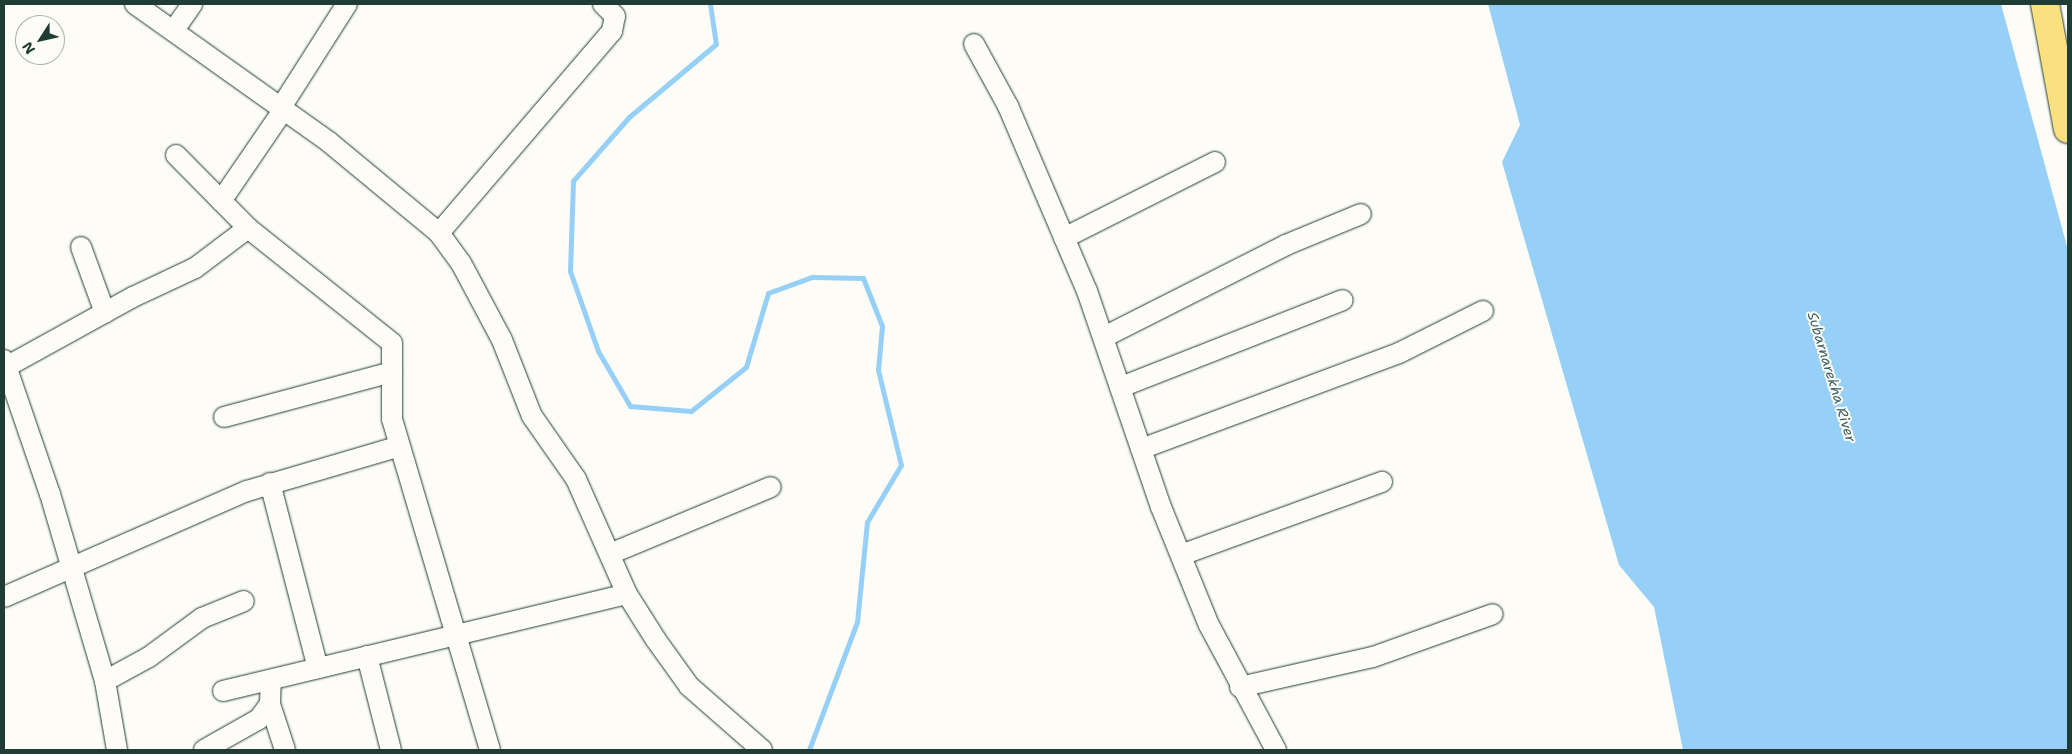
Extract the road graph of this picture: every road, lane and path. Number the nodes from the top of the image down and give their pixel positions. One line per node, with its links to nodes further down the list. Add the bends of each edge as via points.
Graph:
1 (136, 4): 6 (street)
2 (192, 4): 6 (street)
3 (347, 4): 8 (street)
4 (604, 4): 15 (street, via 615,16 612,31)
5 (2045, 4): 9 (highway)
6 (174, 30): 8 (street)
7 (974, 44): 16 (street, via 1012,114)
8 (280, 109): 12 (street, via 282,112); 15 (street, via 329,142)
9 (2068, 129)
10 (176, 155): 12 (street)
11 (1215, 162): 16 (street)
12 (221, 200): 14 (street)
13 (1361, 214): 21 (street, via 1286,246)
14 (248, 228): 20 (street, via 195,268); 23 (street, via 387,335 394,350)
15 (439, 233): 31 (street, via 466,271 502,340 532,416 576,479)
16 (1064, 238): 21 (street)
17 (81, 247): 20 (street)
18 (1343, 300): 24 (street)
19 (1483, 311): 27 (street, via 1399,353)
20 (105, 312): 22 (street)
21 (1104, 337): 24 (street)
22 (5, 364): 33 (street)
23 (392, 372): 25 (street); 26 (street, via 392,419)
24 (1121, 387): 27 (street)
25 (224, 417)
26 (400, 446): 28 (street); 38 (street)
27 (1141, 449): 32 (street)
28 (270, 482): 33 (street); 40 (street)
29 (1382, 482): 32 (street)
30 (772, 487): 31 (street)
31 (610, 554): 34 (street)
32 (1181, 556): 43 (street)
33 (70, 568): 35 (street); 42 (street)
34 (627, 594): 38 (street); 51 (street, via 688,686)
35 (4, 597)
36 (244, 601): 42 (street, via 202,618 149,657)
37 (1493, 614): 43 (street, via 1373,657)
38 (456, 637): 39 (street); 50 (street)
39 (367, 656): 40 (street); 49 (street)
40 (318, 668): 41 (street)
41 (270, 680): 44 (street); 45 (street)
42 (105, 681): 47 (street)
43 (1240, 687): 52 (street)
44 (224, 691)
45 (270, 704): 46 (street, via 259,719); 48 (street)
46 (210, 749)
47 (117, 750)
48 (285, 750)
49 (391, 750)
50 (490, 750)
51 (762, 750)
52 (1276, 750)

